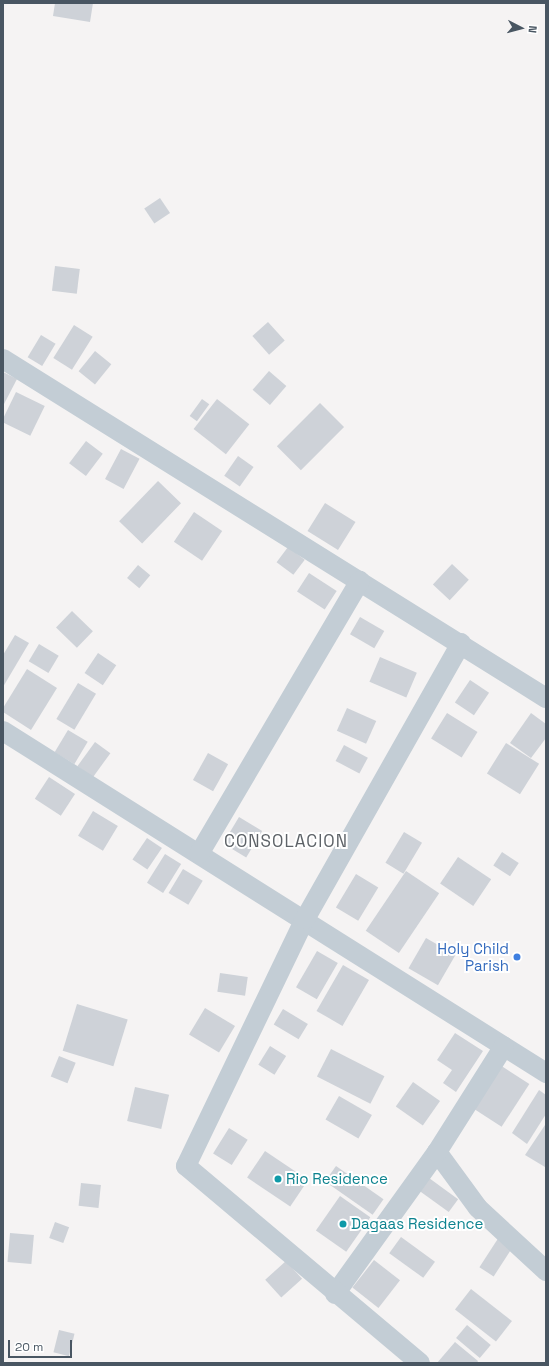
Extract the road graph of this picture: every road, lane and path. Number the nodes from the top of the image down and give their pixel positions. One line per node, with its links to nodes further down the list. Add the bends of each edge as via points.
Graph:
1 (3, 359): 2 (street)
2 (360, 581): 3 (street); 6 (street)
3 (461, 643): 4 (street); 7 (street)
4 (546, 698)
5 (3, 731): 6 (street)
6 (199, 854): 7 (street)
7 (305, 919): 8 (street); 12 (street, via 186,1166)
8 (504, 1046): 9 (street); 10 (street)
9 (546, 1073)
10 (437, 1152): 11 (street, via 478,1208); 12 (street)
11 (546, 1271)
12 (335, 1294): 13 (street)
13 (420, 1363)

